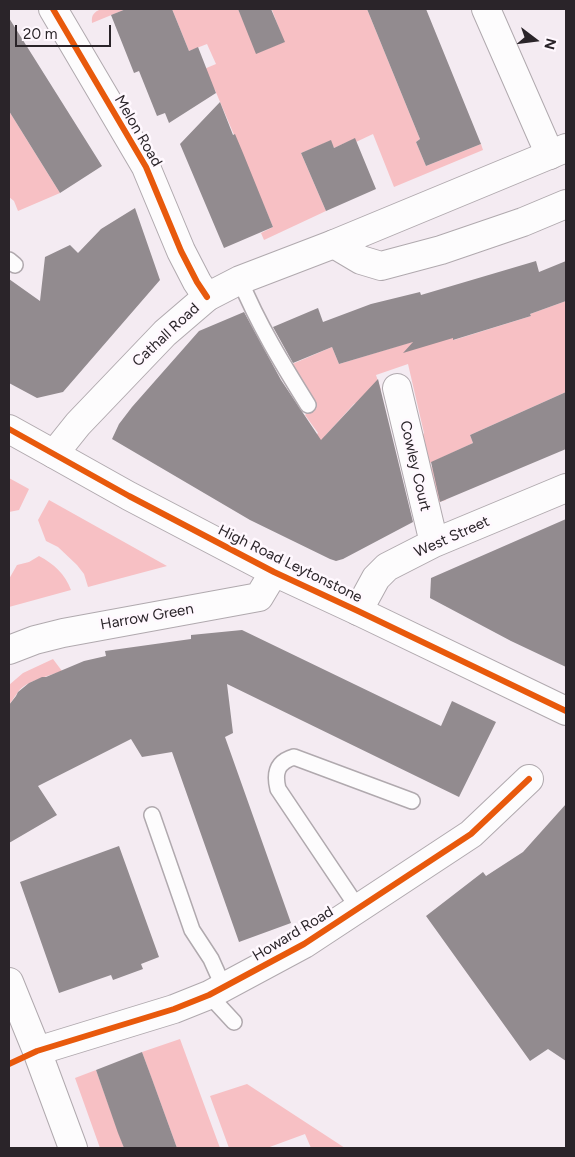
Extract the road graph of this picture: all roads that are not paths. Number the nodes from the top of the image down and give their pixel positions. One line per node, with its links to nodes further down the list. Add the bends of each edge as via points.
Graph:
1 (53, 9): 7 (street, Melon Road, via 146,167 181,251)
2 (486, 9): 3 (street)
3 (558, 151): 5 (street, Cathall Road)
4 (566, 204): 5 (street, via 441,250 381,266 361,260)
5 (334, 244): 6 (street, Cathall Road)
6 (240, 280): 7 (street, Cathall Road); 9 (lane, via 286,370)
7 (208, 297): 11 (street, Cathall Road, via 159,340 78,424)
8 (397, 388): 13 (street, Cowley Court)
9 (308, 405)
10 (9, 429): 11 (street, High Road Leytonstone)
11 (54, 454): 14 (street, High Road Leytonstone)
12 (566, 488): 13 (street, West Street)
13 (434, 543): 15 (street, West Street, via 387,567 376,578)
14 (274, 572): 15 (street, High Road Leytonstone); 16 (street, Harrow Green, via 259,596 63,633)
15 (358, 611): 17 (street, High Road Leytonstone)
16 (9, 650)
17 (566, 711)
18 (529, 779): 21 (street, Howard Road, via 471,834)
19 (412, 801): 21 (lane, via 294,757 284,760 279,767 275,777 278,789)
20 (152, 815): 23 (lane, via 192,930 211,960)
21 (358, 908): 23 (street, Howard Road, via 304,944)
22 (9, 982): 25 (street)
23 (216, 991): 24 (lane); 25 (street, Howard Road, via 174,1009)
24 (234, 1022)
25 (37, 1051): 26 (street)
26 (73, 1148)

